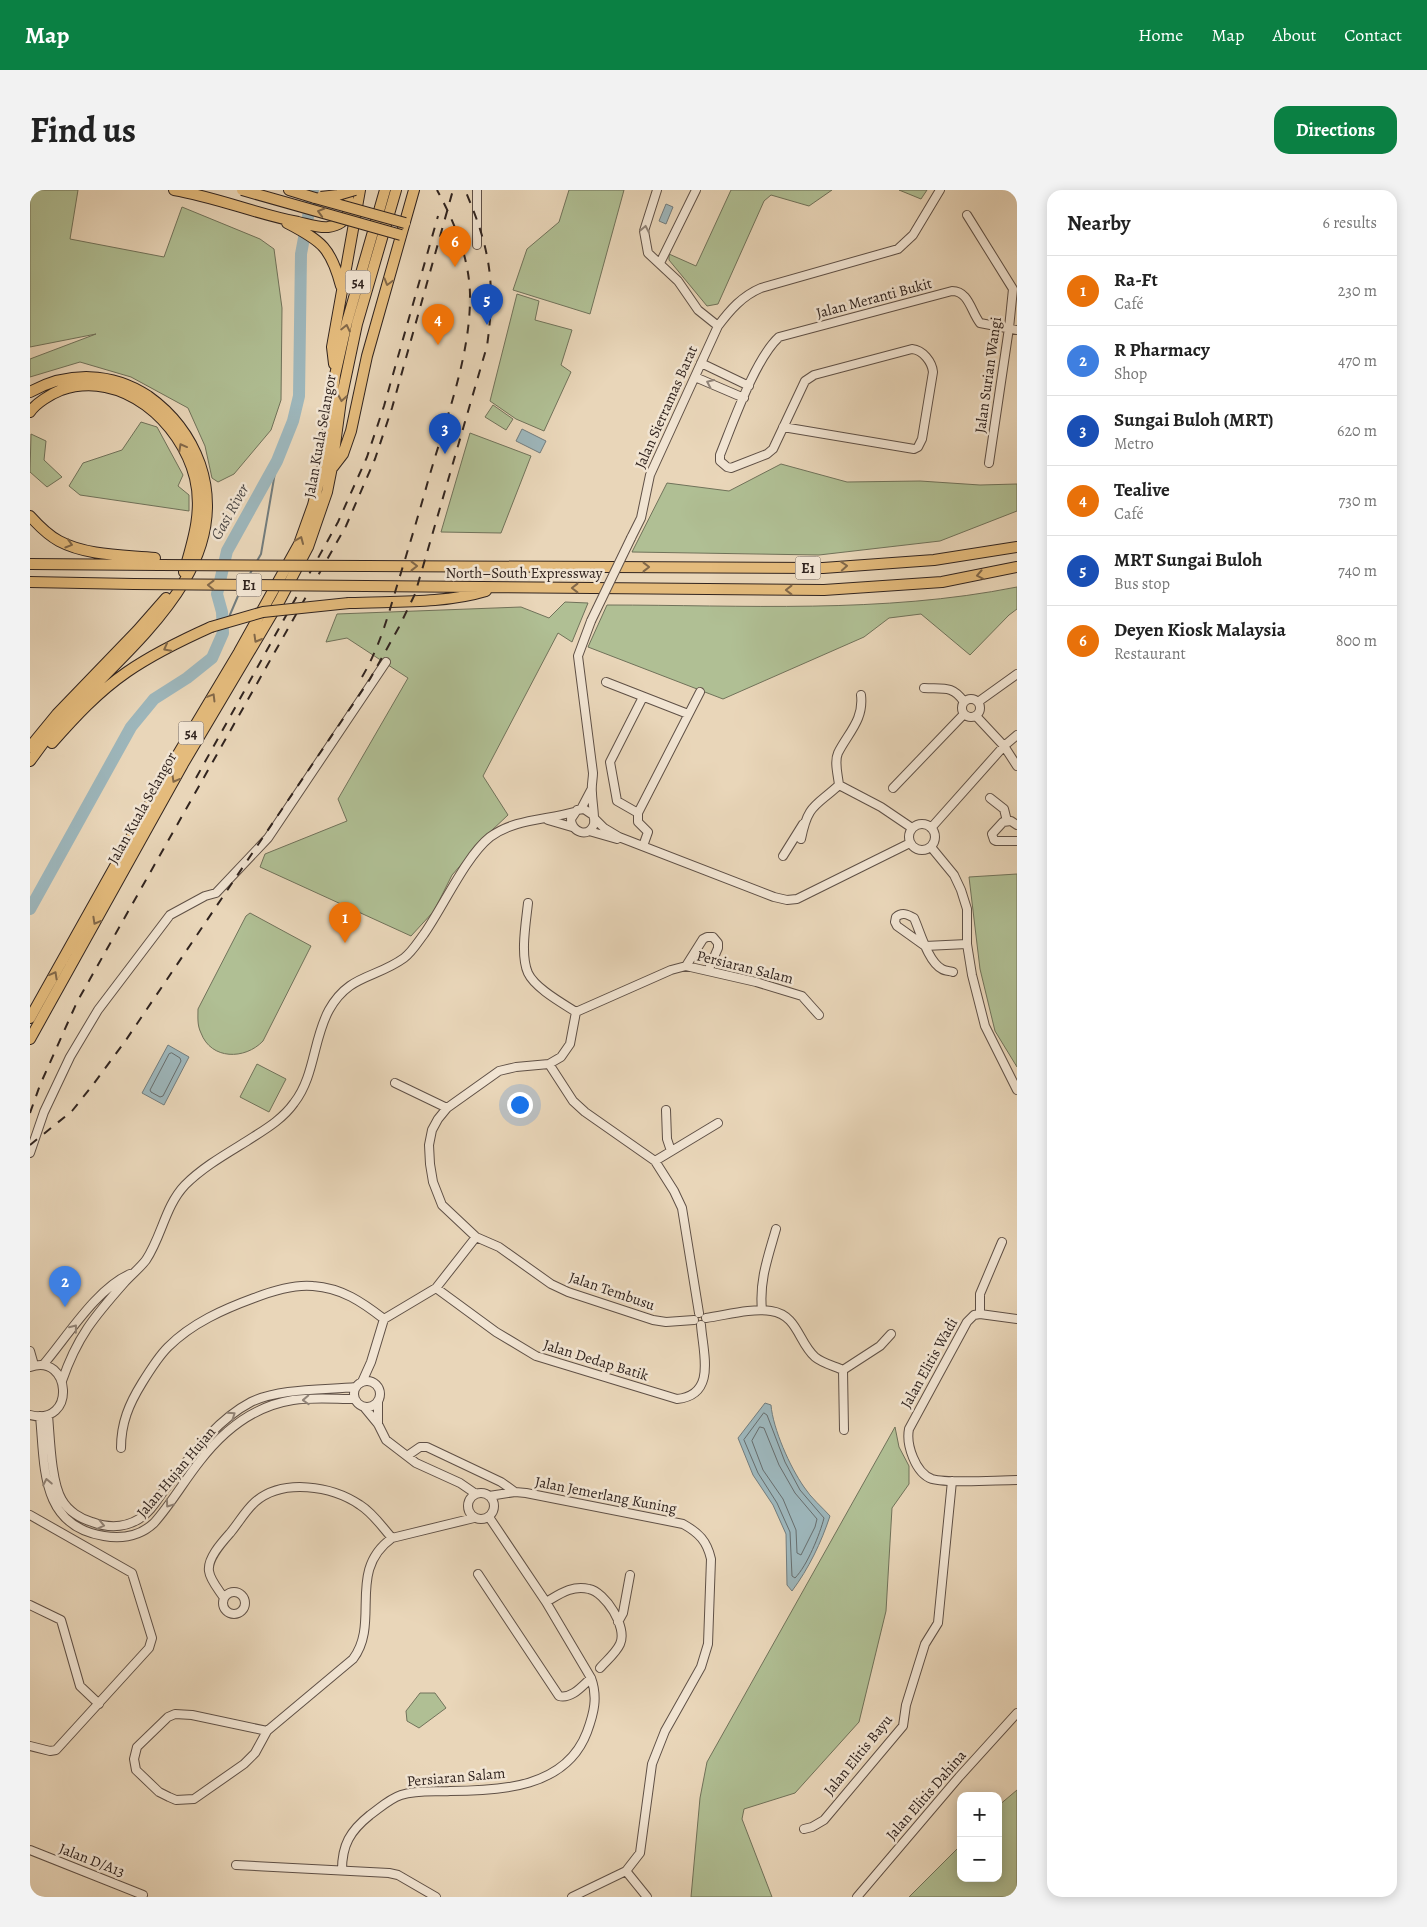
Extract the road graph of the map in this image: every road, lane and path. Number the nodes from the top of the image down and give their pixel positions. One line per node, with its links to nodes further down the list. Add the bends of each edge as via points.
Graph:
1 (174, 190): 16 (highway)
2 (242, 190): 18 (highway, one-way to 2, bridge)
3 (289, 190): 14 (highway)
4 (345, 190): 16 (highway, via 350,204 347,216 339,224 327,227)
5 (355, 190): 14 (highway, bridge)
6 (360, 190): 21 (highway)
7 (385, 190): 25 (highway, Jalan Kuala Selangor / 54, one-way to 7)
8 (396, 190): 33 (highway, Jalan Kuala Selangor / 54, one-way to 33, via 352,347)
9 (414, 190): 17 (highway)
10 (477, 190): 19 (street)
11 (657, 190): 20 (street, one-way to 11, via 648,253 643,235)
12 (696, 190): 20 (street)
13 (940, 190): 22 (street, Jalan Sierramas Barat, via 913,235 898,249 750,293)
14 (315, 198): 17 (highway, bridge)
15 (967, 215): 23 (street, Jalan Surian Wangi, via 1013,289)
16 (278, 218): 21 (highway, via 321,244 333,259)
17 (404, 223): 18 (highway, bridge)
18 (401, 236): 33 (highway, one-way to 33, via 367,356 351,431 343,454)
19 (478, 245)
20 (660, 264): 22 (street, via 678,281 698,310)
21 (342, 290): 25 (highway, via 332,347)
22 (718, 326): 24 (street, Jalan Sierramas Barat)
23 (1013, 329): 27 (street, Jalan Meranti Bukit, via 980,322 961,292 952,291 779,337 771,345); 32 (street, Jalan Surian Wangi)
24 (701, 363): 26 (street, Jalan Sierramas Barat); 27 (street)
25 (335, 375): 88 (highway, Jalan Kuala Selangor / 54, one-way to 25, via 299,544 323,466)
26 (695, 377): 29 (street, one-way to 26); 61 (street, Jalan Sierramas Barat, bridge, via 650,475 640,518 578,656 593,773)
27 (749, 386): 29 (street, Jalan Meranti Bukit)
28 (30, 392): 56 (highway, via 42,385 66,379 95,377 124,383 145,394 174,418 191,444 202,471 206,507 199,549 176,596 59,723)
29 (744, 398): 31 (street, Jalan Meranti Bukit, via 720,455 722,465 732,468 767,454)
30 (30, 412): 55 (highway, one-way to 30, via 167,597 183,574 197,527 198,509 195,478 183,448 170,428 140,401 108,388 80,385 56,392)
31 (784, 427): 31 (street, Jalan Meranti Bukit, via 805,381 814,375 912,349 920,351 932,364 922,440 918,448)
32 (989, 463)
33 (332, 467): 89 (highway, Jalan Kuala Selangor / 54, one-way to 89, via 322,508 304,555)
34 (30, 516): 36 (highway, one-way to 36, via 41,529 60,542)
35 (1017, 547): 36 (highway, North–South Expressway / E1, one-way to 35, bridge, via 211,565 823,568 934,560)
36 (158, 562): 37 (highway, North–South Expressway / E1)
37 (30, 564)
38 (1017, 567): 40 (highway, North–South Expressway / E1, one-way to 40, via 942,582 824,590)
39 (30, 582): 40 (highway, North–South Expressway / E1, one-way to 39, bridge)
40 (496, 587): 58 (highway, one-way to 58, bridge, via 474,595 442,599 349,603 263,612 211,627 166,648 126,673 84,708)
41 (386, 662): 97 (street, via 268,838 216,893 170,915 98,1010 66,1065 44,1112)
42 (1017, 674): 49 (street)
43 (606, 682): 47 (street)
44 (924, 688): 48 (street, via 952,690)
45 (700, 692): 50 (street)
46 (861, 695): 59 (street, via 861,713 837,758)
47 (643, 697): 50 (street); 64 (street, via 610,762 617,801)
48 (964, 702): 49 (street); 51 (street)
49 (978, 702): 52 (street, via 980,711)
50 (688, 714): 64 (street)
51 (964, 714): 52 (street); 60 (street)
52 (976, 716): 54 (street)
53 (1017, 735): 54 (street)
54 (1004, 746): 57 (street); 72 (street)
55 (30, 747)
56 (30, 761)
57 (1017, 766)
58 (30, 771)
59 (838, 784): 67 (street, via 817,802); 71 (street)
60 (893, 788)
61 (591, 790): 63 (street, Jalan Sierramas Barat); 65 (street, Jalan Sierramas Barat)
62 (990, 798): 68 (street, via 1004,809)
63 (577, 811): 65 (street, via 588,810); 66 (street); 70 (street, via 571,819)
64 (638, 813): 78 (street, via 638,822 648,832)
65 (593, 817): 73 (street); 76 (street, via 604,828)
66 (546, 819): 70 (street); 102 (street, via 521,822 490,837 467,864 414,948 404,958 344,989 320,1030 309,1074 294,1104 276,1122 186,1185 171,1205 146,1259)
67 (805, 820): 74 (street); 80 (street)
68 (1007, 821): 69 (street); 75 (street, via 999,824 992,837 996,841)
69 (1017, 824)
70 (572, 826): 73 (street, via 581,833)
71 (912, 828): 72 (street, via 924,824); 77 (street)
72 (931, 828): 79 (street, via 935,835)
73 (589, 831): 76 (street)
74 (801, 839)
75 (1017, 841)
76 (631, 842): 78 (street)
77 (910, 843): 78 (street, via 797,898 786,900); 79 (street, via 920,850)
78 (644, 846)
79 (931, 847): 82 (street, via 954,875 961,890 967,909)
80 (783, 856)
81 (528, 903): 86 (street, via 524,955 528,973 551,995)
82 (968, 944): 85 (street, via 925,946 939,967); 92 (street, via 985,1026)
83 (686, 966): 84 (street, Persiaran Salam); 84 (street, via 703,939 713,937 718,948); 86 (street, Persiaran Salam)
84 (708, 971): 87 (street, Persiaran Salam, via 802,996)
85 (953, 972)
86 (576, 1012): 90 (street, via 567,1050)
87 (819, 1015)
88 (30, 1018)
89 (30, 1039)
90 (549, 1064): 93 (street, via 500,1071); 98 (street, Jalan Dedap Batik, via 573,1101 585,1112)
91 (395, 1083): 93 (street)
92 (1017, 1090)
93 (447, 1108): 100 (street, via 432,1130 429,1145 433,1182 442,1205)
94 (666, 1110): 96 (street, via 667,1139)
95 (718, 1123): 96 (street)
96 (671, 1151): 98 (street)
97 (30, 1153)
98 (655, 1161): 107 (street, Jalan Dedap Batik, via 682,1208)
99 (776, 1230): 104 (street, via 761,1286)
100 (476, 1237): 103 (street); 107 (street, Jalan Tembusu, via 499,1247 551,1284 568,1292 653,1320 694,1320 696,1323)
101 (1002, 1242): 105 (street, Jalan Elitis Wadi, via 980,1294)
102 (132, 1274): 113 (street, one-way to 102, via 103,1292 120,1278); 115 (street, via 94,1316 78,1340)
103 (436, 1288): 106 (street); 107 (street, Jalan Dedap Batik, via 496,1332 536,1356 677,1398 695,1394 703,1383)
104 (762, 1310): 107 (street); 114 (street, via 790,1320 816,1358)
105 (980, 1314): 108 (street); 127 (street, Jalan Elitis Wadi, via 967,1322 909,1429 909,1450 924,1473 933,1479)
106 (384, 1319): 111 (street); 124 (street, via 355,1297 312,1286 293,1286 262,1294 218,1312 178,1338 156,1361 126,1414)
107 (702, 1319)
108 (1017, 1320)
109 (891, 1334): 114 (street, via 880,1346)
110 (30, 1351): 112 (street)
111 (371, 1362): 116 (street); 117 (street)
112 (32, 1366): 113 (street)
113 (43, 1366): 115 (street, via 51,1368)
114 (843, 1370): 123 (street)
115 (62, 1381): 121 (street, via 64,1397 55,1410)
116 (373, 1383): 117 (street); 119 (street, via 379,1389)
117 (359, 1385): 118 (street); 121 (street, Jalan Hujan Hujan, one-way to 117, via 56,1484 66,1506 84,1519 107,1527 118,1526 131,1523 148,1512 212,1432 250,1402 266,1396)
118 (355, 1399): 120 (street); 121 (street, Jalan Hujan Hujan, one-way to 121, via 295,1400 254,1413 230,1428 147,1529 124,1537 93,1534 80,1529 66,1520 52,1503)
119 (378, 1401): 120 (street); 122 (street)
120 (364, 1407): 122 (street)
121 (36, 1416)
122 (378, 1424): 125 (street, via 386,1440)
123 (844, 1430)
124 (121, 1448)
125 (407, 1456): 128 (street); 129 (street, via 420,1448 427,1448 501,1482)
126 (1017, 1480): 127 (street, Jalan Elitis Wadi)
127 (952, 1481): 152 (street, Jalan Elitis Bayu, via 938,1623 925,1644 906,1705 903,1726 824,1820)
128 (460, 1483): 130 (street); 133 (street)
129 (515, 1492): 131 (street, Jalan Jemerlang Kuning); 156 (street, Jalan Jemerlang Kuning, via 683,1524 696,1532 709,1550 708,1644 702,1667 658,1745 652,1764 640,1853)
130 (476, 1494): 132 (street); 133 (street)
131 (505, 1494): 132 (street, Jalan Jemerlang Kuning); 134 (street)
132 (489, 1496): 134 (street)
133 (468, 1506): 137 (street); 138 (street)
134 (494, 1507): 136 (street)
135 (30, 1515): 148 (street, via 129,1570 134,1577 152,1643)
136 (489, 1517): 137 (street, via 482,1520); 143 (street, Persiaran Salam)
137 (474, 1518): 138 (street)
138 (454, 1523): 139 (street)
139 (392, 1538): 142 (street, via 362,1506 349,1498 312,1488 277,1491 255,1502 210,1562 209,1572); 150 (street, via 381,1546 367,1573 364,1635 359,1651)
140 (478, 1574): 147 (street, via 559,1696 571,1694)
141 (630, 1575): 145 (street, via 623,1613)
142 (224, 1598)
143 (546, 1602): 145 (street, via 566,1590 590,1589 600,1594 613,1609); 147 (street, Persiaran Salam)
144 (30, 1605): 148 (street, via 61,1620 80,1686)
145 (618, 1622): 146 (street, via 620,1644)
146 (600, 1668)
147 (590, 1678): 155 (street, Persiaran Salam, via 596,1702 591,1722 585,1738 558,1769 545,1778 496,1790 412,1792 393,1798 357,1825 343,1852)
148 (99, 1704): 151 (street, via 56,1750)
149 (1017, 1713): 161 (street, Jalan Elitis Dahina)
150 (267, 1731): 150 (street, via 255,1753 244,1764 194,1799 169,1797 136,1770 137,1747 168,1717 176,1714 192,1714)
151 (30, 1746)
152 (804, 1829)
153 (30, 1850): 157 (street, Jalan D/A13)
154 (236, 1865): 155 (street)
155 (342, 1870): 158 (street, via 398,1875)
156 (626, 1871): 159 (street, Jalan Jemerlang Kuning); 160 (street)
157 (144, 1895)
158 (436, 1897)
159 (572, 1897)
160 (647, 1897)
161 (856, 1897)

